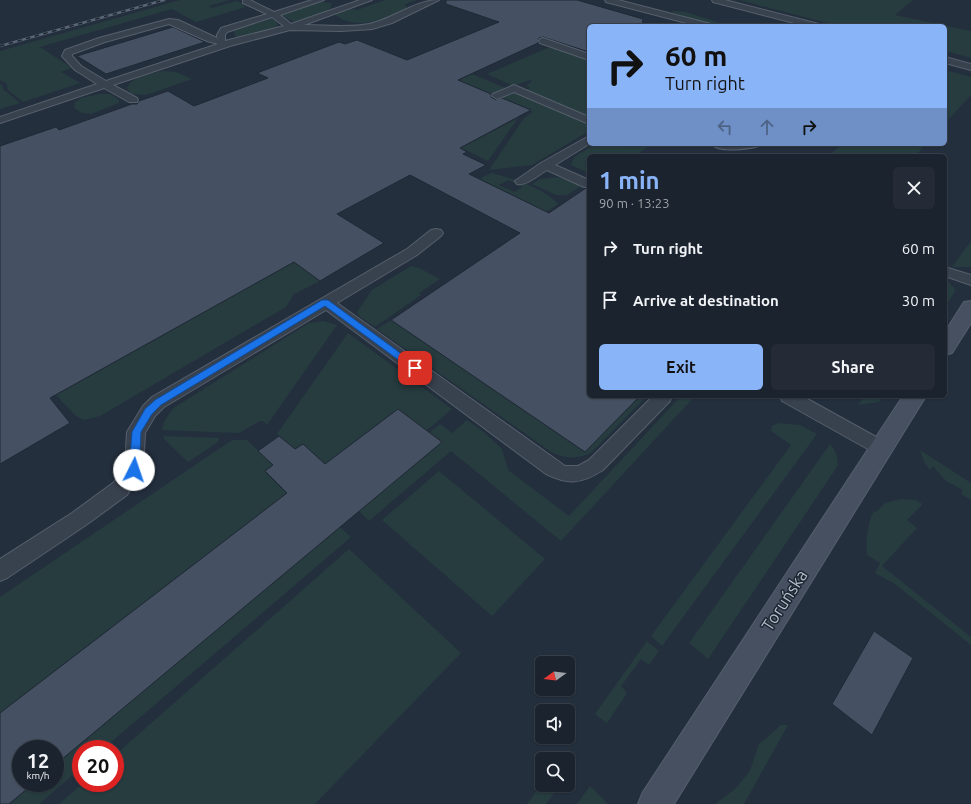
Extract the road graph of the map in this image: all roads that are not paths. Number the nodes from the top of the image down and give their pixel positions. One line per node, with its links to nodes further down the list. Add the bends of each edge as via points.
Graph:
1 (248, 0): 7 (lane)
2 (320, 0): 7 (lane)
3 (368, 0): 10 (lane)
4 (435, 0): 10 (lane, via 389,21 369,27)
5 (609, 0): 8 (lane)
6 (716, 0): 9 (lane)
7 (273, 14): 10 (lane); 12 (lane, via 224,30 221,35)
8 (700, 24)
9 (808, 24)
10 (290, 26): 12 (lane)
11 (543, 41): 13 (lane)
12 (224, 43): 16 (lane); 16 (lane, via 169,21 68,52 67,56 73,63)
13 (587, 56)
14 (947, 61): 15 (lane)
15 (971, 67)
16 (107, 85): 18 (lane); 19 (lane)
17 (497, 96): 20 (lane, via 514,88)
18 (133, 100)
19 (0, 120)
20 (587, 120)
21 (587, 140): 26 (lane)
22 (707, 146): 25 (lane)
23 (732, 146): 24 (lane)
24 (745, 146)
25 (715, 154)
26 (546, 165): 27 (lane); 28 (lane)
27 (521, 181)
28 (587, 184)
29 (436, 232): 32 (lane, via 412,252)
30 (947, 272): 31 (lane)
31 (971, 280)
32 (325, 302): 35 (lane, via 564,475 586,472 596,465); 39 (lane, via 158,402 136,432 134,470 120,490)
33 (971, 307): 34 (street)
34 (947, 345)
35 (662, 398)
36 (792, 398): 38 (lane)
37 (913, 398): 38 (street, Toruńska)
38 (881, 448): 40 (street, Toruńska)
39 (0, 571)
40 (655, 804)

